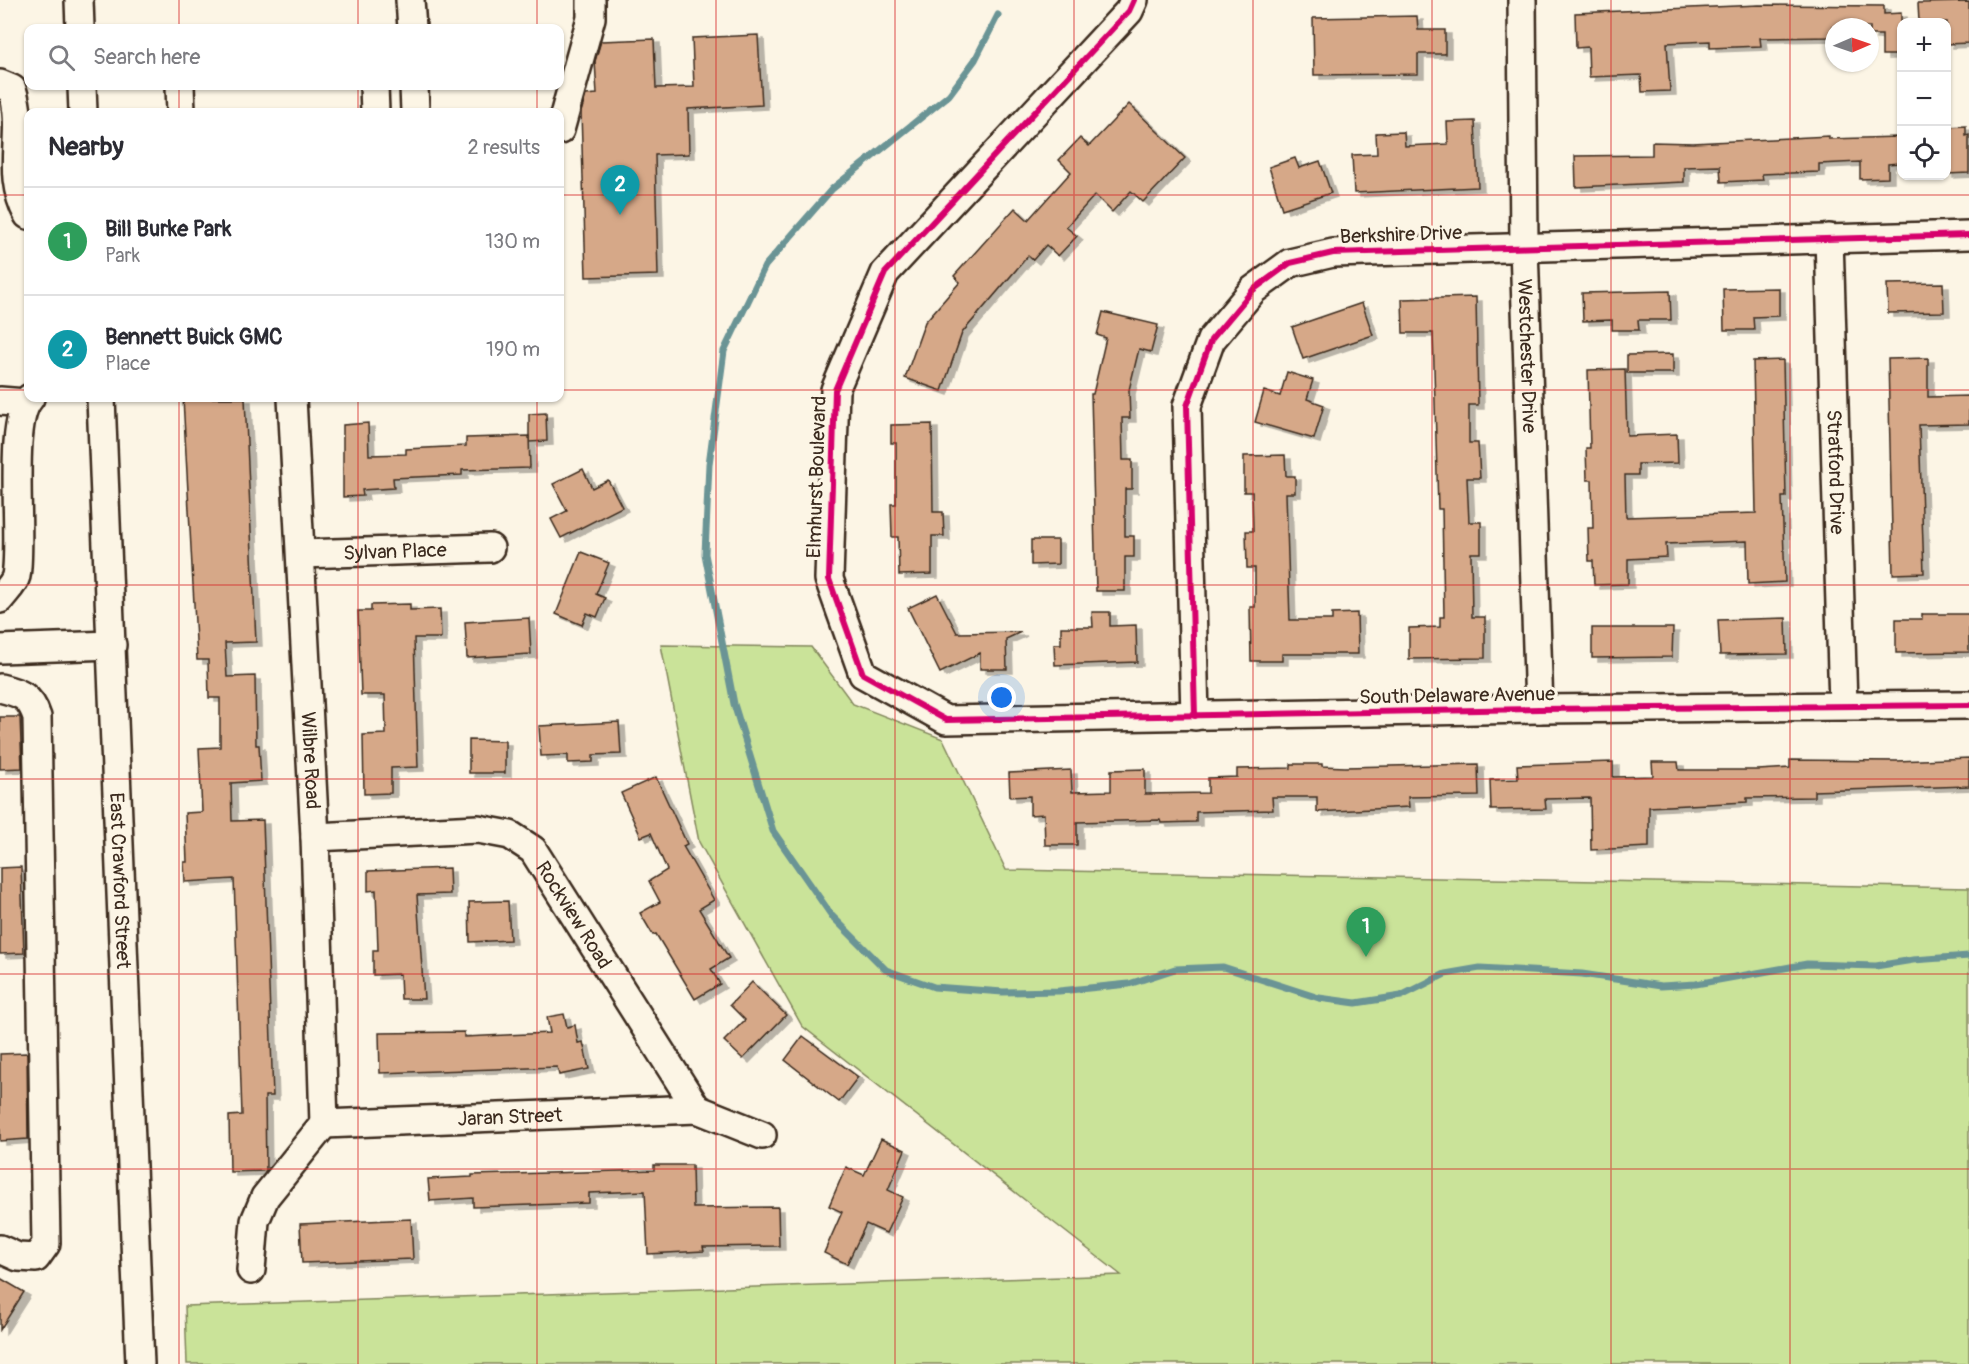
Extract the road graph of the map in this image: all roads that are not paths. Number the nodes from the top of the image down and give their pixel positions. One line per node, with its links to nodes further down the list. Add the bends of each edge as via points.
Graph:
1 (79, 0): 6 (street)
2 (410, 0): 7 (street)
3 (591, 0): 17 (street, via 591,18)
4 (1134, 0): 35 (street, Elmhurst Boulevard, via 1129,11 885,273 835,390 829,579 863,674)
5 (1522, 0): 21 (street, Westchester Drive)
6 (80, 24)
7 (412, 24)
8 (0, 84): 18 (street, via 12,89 18,109 15,173)
9 (82, 90): 13 (street)
10 (180, 90): 14 (street)
11 (374, 90): 15 (street)
12 (414, 90): 16 (street)
13 (82, 108)
14 (181, 108)
15 (375, 108)
16 (415, 108)
17 (564, 116)
18 (24, 207)
19 (1969, 235): 20 (street, Berkshire Drive)
20 (1829, 238): 21 (street, Berkshire Drive); 31 (street, Stratford Drive)
21 (1524, 246): 33 (street, Westchester Drive); 34 (street, Berkshire Drive, via 1333,253 1290,263 1253,290 1210,340 1187,406)
22 (18, 400): 27 (street, via 16,579)
23 (101, 402): 28 (street, East Crawford Street)
24 (292, 402): 26 (street, Wilbre Road)
25 (490, 548): 26 (street, Sylvan Place)
26 (301, 554): 36 (street, Wilbre Road)
27 (0, 599)
28 (112, 645): 29 (street); 42 (street, East Crawford Street)
29 (0, 649)
30 (0, 688): 40 (street, via 32,702 37,717 46,1244 36,1258 18,1257)
31 (1843, 705): 32 (street, South Delaware Avenue); 33 (street, South Delaware Avenue)
32 (1969, 705)
33 (1539, 710): 34 (street, South Delaware Avenue)
34 (1195, 716): 35 (street, South Delaware Avenue)
35 (946, 720)
36 (315, 837): 37 (street, Rockview Road, via 478,829 510,835 533,850); 38 (street, Wilbre Road)
37 (697, 1109): 38 (street, Jaran Street); 39 (street)
38 (324, 1125): 41 (street, via 265,1197 255,1221)
39 (762, 1135)
40 (0, 1249)
41 (251, 1270)
42 (140, 1364)

